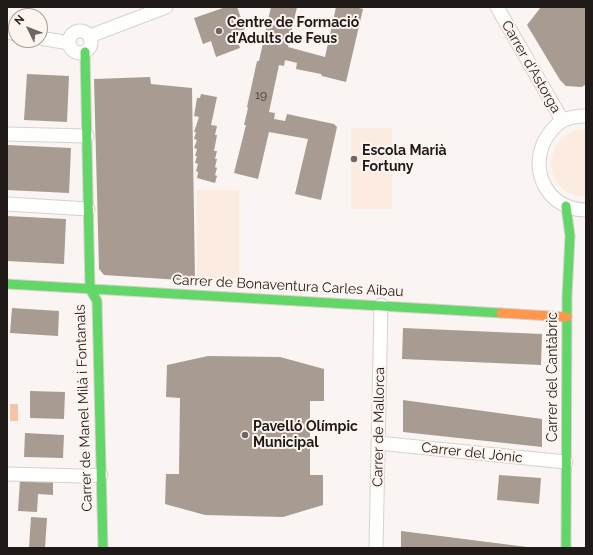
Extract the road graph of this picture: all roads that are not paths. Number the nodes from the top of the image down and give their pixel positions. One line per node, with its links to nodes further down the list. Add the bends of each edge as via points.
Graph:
1 (166, 7): 3 (street)
2 (498, 9): 8 (street, Carrer d'Astorga)
3 (90, 36): 5 (street, via 85,32 75,32 70,36); 6 (street, via 91,43)
4 (48, 39): 5 (street)
5 (69, 43): 6 (street, via 75,52)
6 (85, 52): 10 (street, Carrer de Manel Milà i Fontanals)
7 (586, 116): 8 (street)
8 (562, 120): 12 (street, via 547,136 540,150 539,167 540,177 546,188)
9 (7, 134): 10 (street)
10 (87, 136): 13 (street, Carrer de Manel Milà i Fontanals)
11 (7, 204): 13 (street)
12 (566, 206): 14 (street); 18 (street, Carrer del Cantàbric, via 570,236)
13 (88, 210): 16 (street, Carrer de Manel Milà i Fontanals)
14 (586, 210)
15 (7, 284): 16 (street, Carrer de Bonaventura Carles Aibau)
16 (90, 288): 17 (street, Carrer de Bonaventura Carles Aibau); 22 (street, Carrer de Manel Milà i Fontanals, via 97,301)
17 (381, 305): 18 (street, Carrer de Bonaventura Carles Aibau); 19 (street, Carrer de Mallorca)
18 (567, 317): 20 (street, Carrer del Cantàbric)
19 (378, 443): 20 (street, Carrer del Jònic); 24 (street, Carrer de Mallorca)
20 (566, 462): 25 (street, Carrer del Cantàbric)
21 (7, 474): 22 (street)
22 (101, 475): 23 (street, Carrer de Manel Milà i Fontanals)
23 (103, 548)
24 (376, 548)
25 (566, 548)

